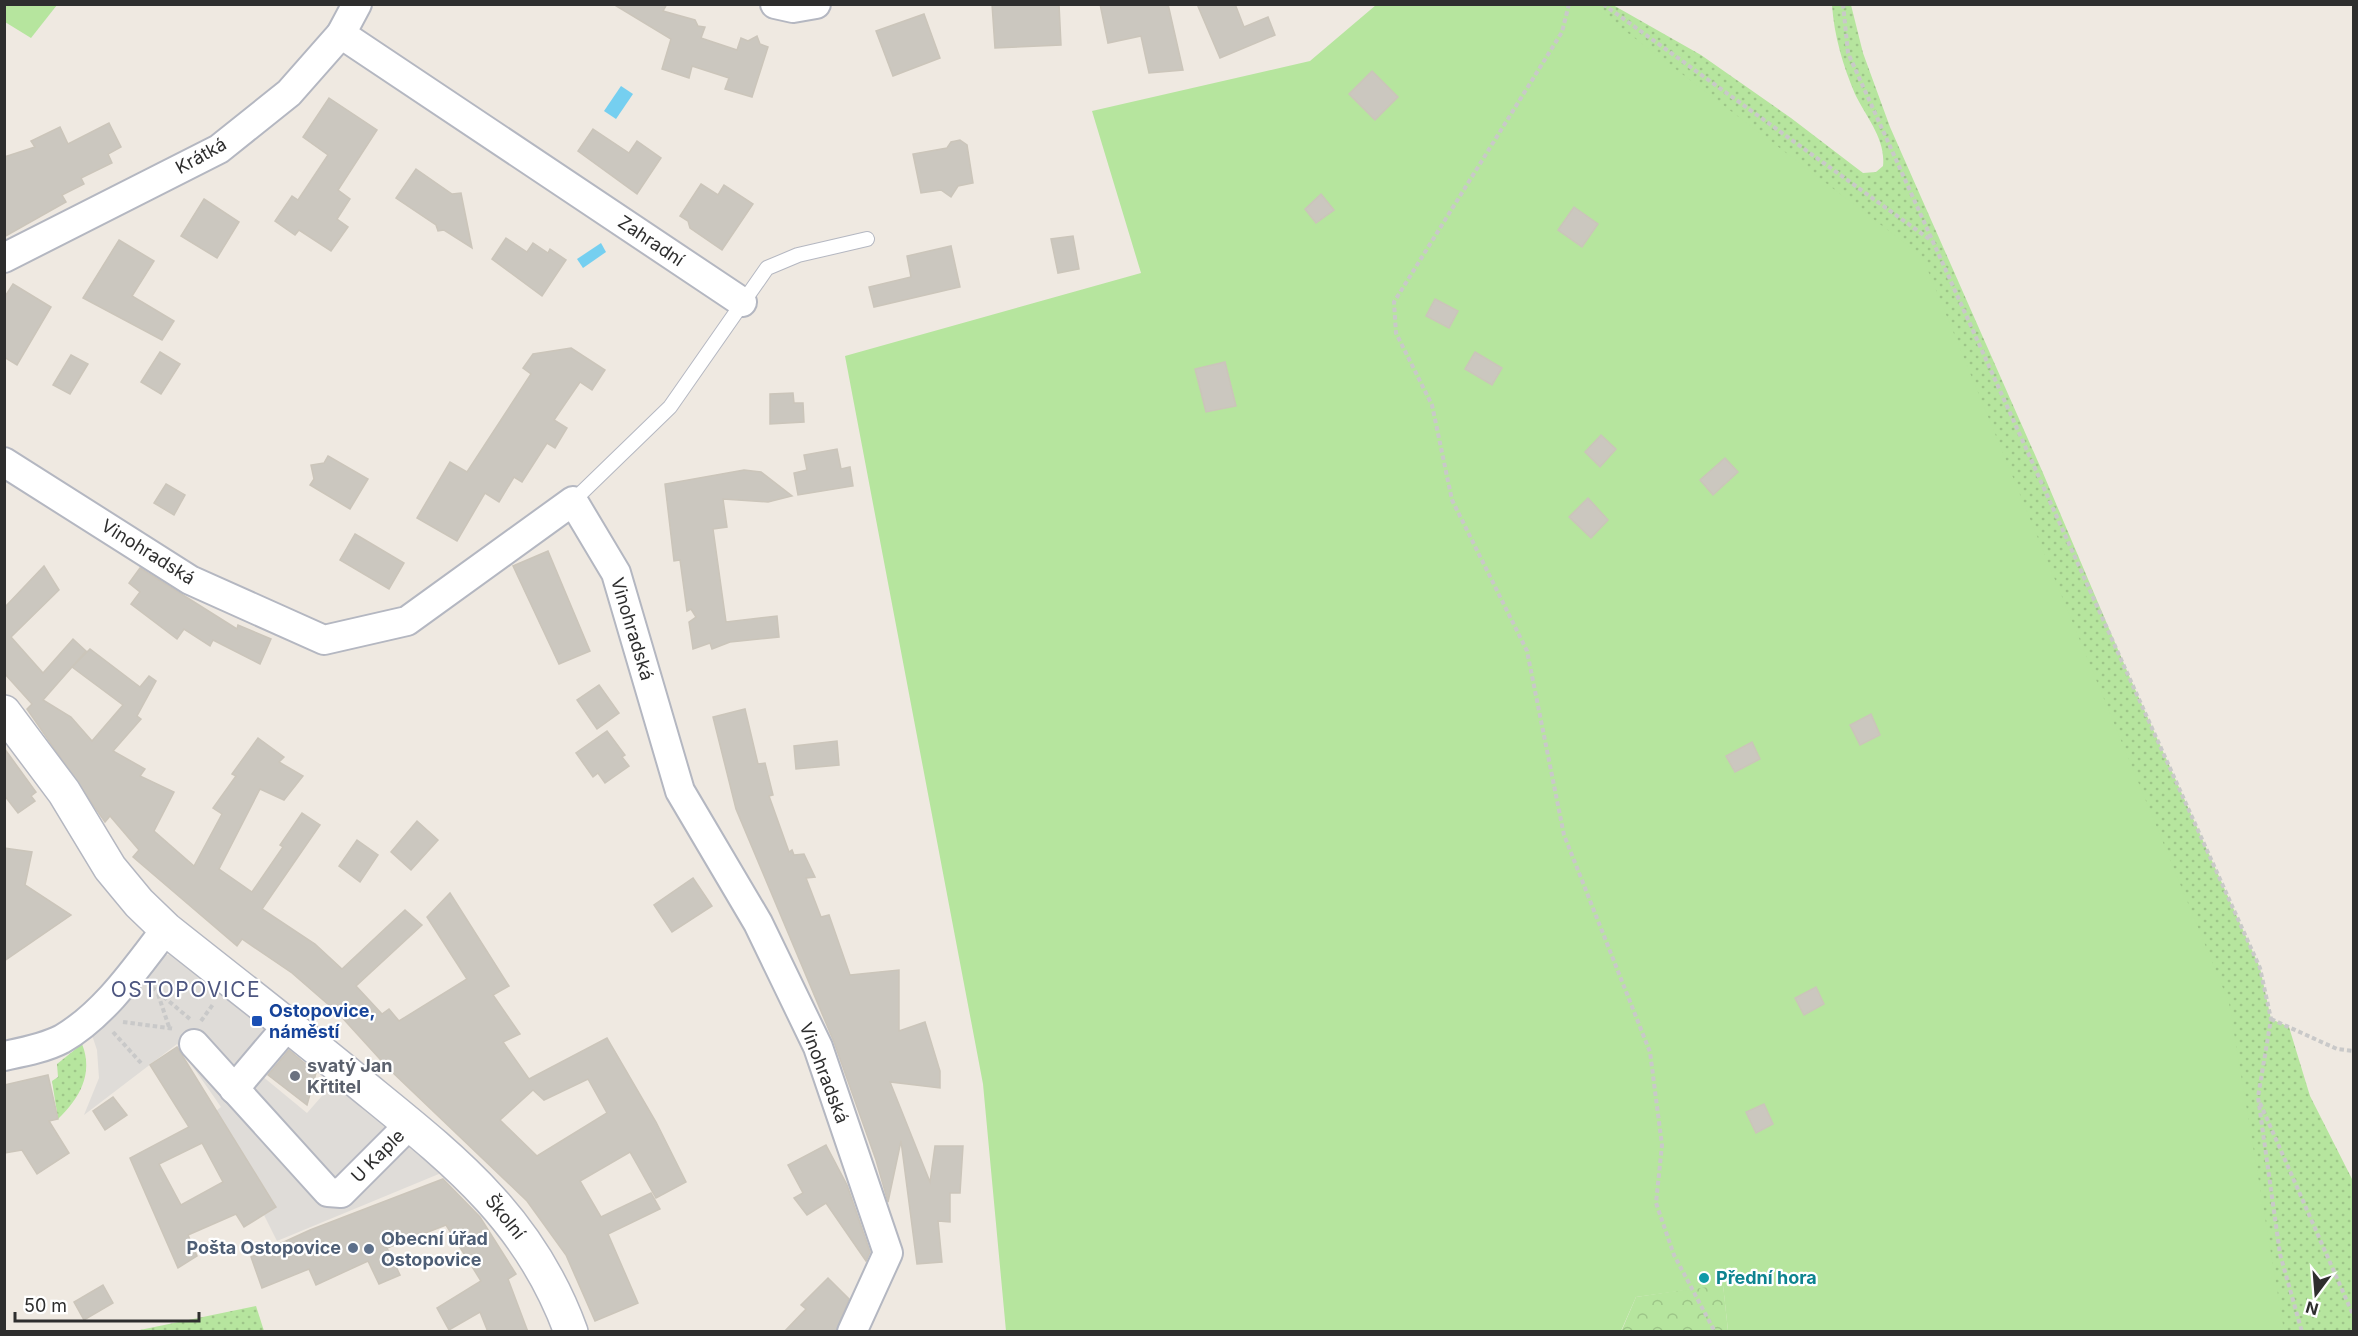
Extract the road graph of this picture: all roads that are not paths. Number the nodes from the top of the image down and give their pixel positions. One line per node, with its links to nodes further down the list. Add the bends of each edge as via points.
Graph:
1 (357, 4): 4 (street, Krátká)
2 (775, 4): 3 (street, via 793,8)
3 (816, 4)
4 (341, 34): 6 (street, Krátká, via 289,93 219,149); 7 (street, Zahradní)
5 (867, 239): 7 (lane, via 798,255 767,268)
6 (4, 258)
7 (742, 302): 9 (lane, via 670,407)
8 (4, 462): 9 (street, Vinohradská, via 190,580 324,640 407,621)
9 (573, 501): 18 (street, Vinohradská, via 616,573 680,790 758,923 818,1047 888,1253)
10 (4, 712): 11 (street, U Kaple, via 64,792 110,868)
11 (166, 929): 14 (street, via 110,998 82,1025 60,1040); 16 (street, U Kaple)
12 (279, 1036): 15 (street)
13 (194, 1044): 15 (street, U Kaple)
14 (4, 1056)
15 (234, 1089): 16 (street, U Kaple, via 323,1188 336,1194 349,1186)
16 (410, 1124): 17 (street, Školní, via 483,1189 507,1217 531,1249)
17 (571, 1332)
18 (852, 1332)

